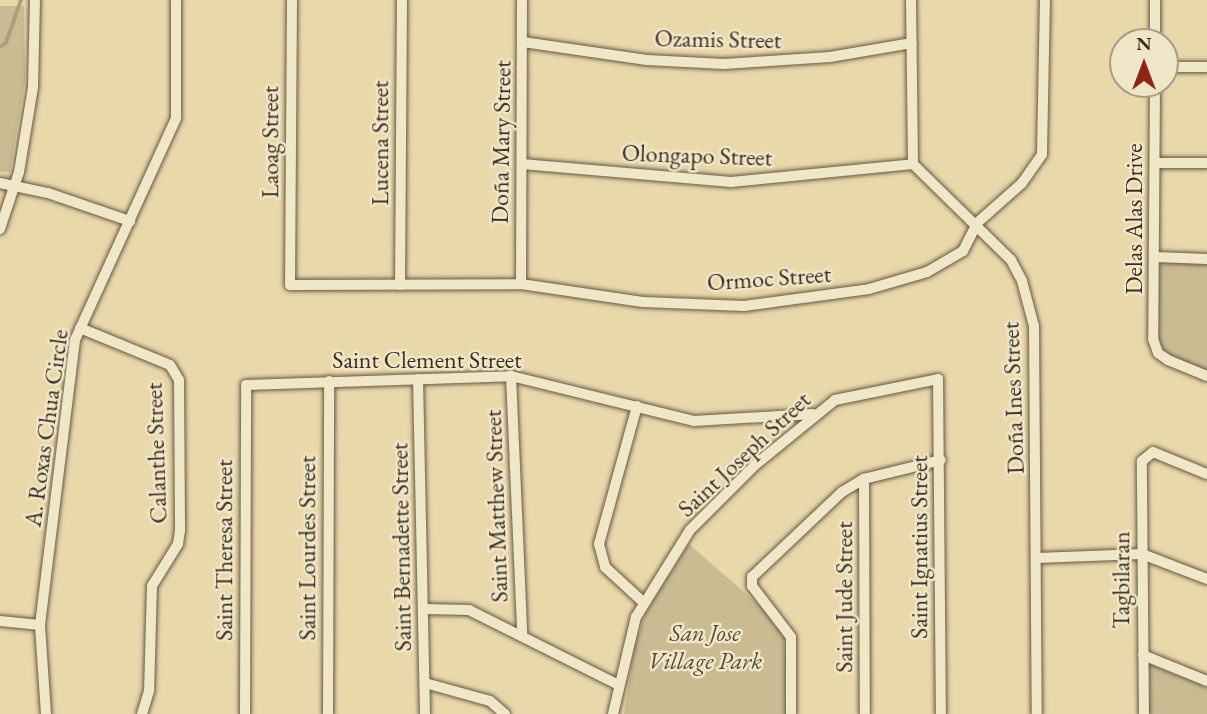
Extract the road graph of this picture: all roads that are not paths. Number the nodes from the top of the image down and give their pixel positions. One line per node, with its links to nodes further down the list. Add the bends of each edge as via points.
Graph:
1 (35, 0): 20 (street, via 33,87)
2 (176, 0): 21 (street, A. Roxas Chua Circle, via 176,118)
3 (292, 0): 27 (street, Laoag Street)
4 (402, 0): 28 (street, Lucena Street)
5 (522, 0): 10 (street, Doña Mary Street)
6 (911, 0): 11 (street)
7 (1045, 0): 22 (street, Ormoc Street, via 1042,154 1022,183)
8 (1154, 0): 9 (street)
9 (1155, 28)
10 (523, 42): 11 (street, Ozamis Street, via 647,60 724,64 807,60); 17 (street, Doña Mary Street)
11 (912, 43): 18 (street)
12 (1179, 67): 13 (street)
13 (1207, 67)
14 (1155, 98): 15 (street, Delas Alas Drive)
15 (1155, 163): 16 (street); 24 (street, Delas Alas Drive)
16 (1207, 163)
17 (522, 164): 18 (street, Olongapo Street, via 731,182); 26 (street, Doña Mary Street)
18 (913, 164): 22 (street, Doña Ines Street)
19 (0, 183): 20 (street)
20 (16, 184): 21 (street); 23 (street)
21 (130, 221): 29 (street, A. Roxas Chua Circle)
22 (977, 223): 26 (street, Ormoc Street, via 963,251 927,272 808,300 744,306 643,302); 42 (street, Doña Ines Street, via 1011,260 1034,326)
23 (0, 229)
24 (1155, 257): 25 (street); 31 (street, Delas Alas Drive, via 1153,339 1158,353)
25 (1207, 259)
26 (521, 284): 28 (street, Ormoc Street)
27 (290, 285): 28 (street, Ormoc Street)
28 (400, 285)
29 (80, 328): 47 (street, A. Roxas Chua Circle); 54 (street, Calanthe Street, via 170,365 179,380 180,530 178,544 152,586 149,691)
30 (511, 376): 32 (street, Saint Clement Street); 36 (street, Saint Clement Street); 48 (street, Saint Matthew Street)
31 (1207, 376)
32 (418, 379): 34 (street, Saint Clement Street); 45 (street, Saint Bernadette Street)
33 (939, 379): 37 (street, Saint Joseph Street, via 866,391 835,400); 38 (street, Saint Ignatius Street)
34 (329, 381): 35 (street, Saint Clement Street); 56 (street, Saint Lourdes Street)
35 (246, 385): 55 (street, Saint Theresa Street)
36 (637, 406): 37 (street, Saint Clement Street, via 695,421 769,413); 44 (street, via 599,544 604,567)
37 (813, 414): 44 (street, Saint Joseph Street, via 690,530)
38 (941, 460): 40 (street); 62 (street, Saint Ignatius Street)
39 (1207, 474): 41 (street, Tagbilaran, via 1153,452 1142,461)
40 (864, 479): 60 (street, via 842,492 751,582 791,637); 61 (street, Saint Jude Street)
41 (1142, 554): 42 (street); 43 (street); 49 (street, Tagbilaran)
42 (1037, 558): 63 (street, Doña Ines Street)
43 (1207, 579)
44 (643, 603): 52 (street, Saint Joseph Street)
45 (424, 610): 48 (street, via 469,610); 51 (street, Saint Bernadette Street)
46 (0, 621): 47 (street)
47 (40, 625): 53 (street, A. Roxas Chua Circle)
48 (522, 634): 52 (street)
49 (1143, 655): 50 (street); 64 (street, Tagbilaran)
50 (1207, 681)
51 (425, 683): 57 (street, Saint Bernadette Street); 58 (street, via 491,701)
52 (617, 684): 59 (street, Saint Joseph Street)
53 (46, 714)
54 (142, 714)
55 (245, 714)
56 (328, 714)
57 (425, 714)
58 (505, 714)
59 (613, 714)
60 (791, 714)
61 (865, 714)
62 (941, 714)
63 (1037, 714)
64 (1144, 714)

